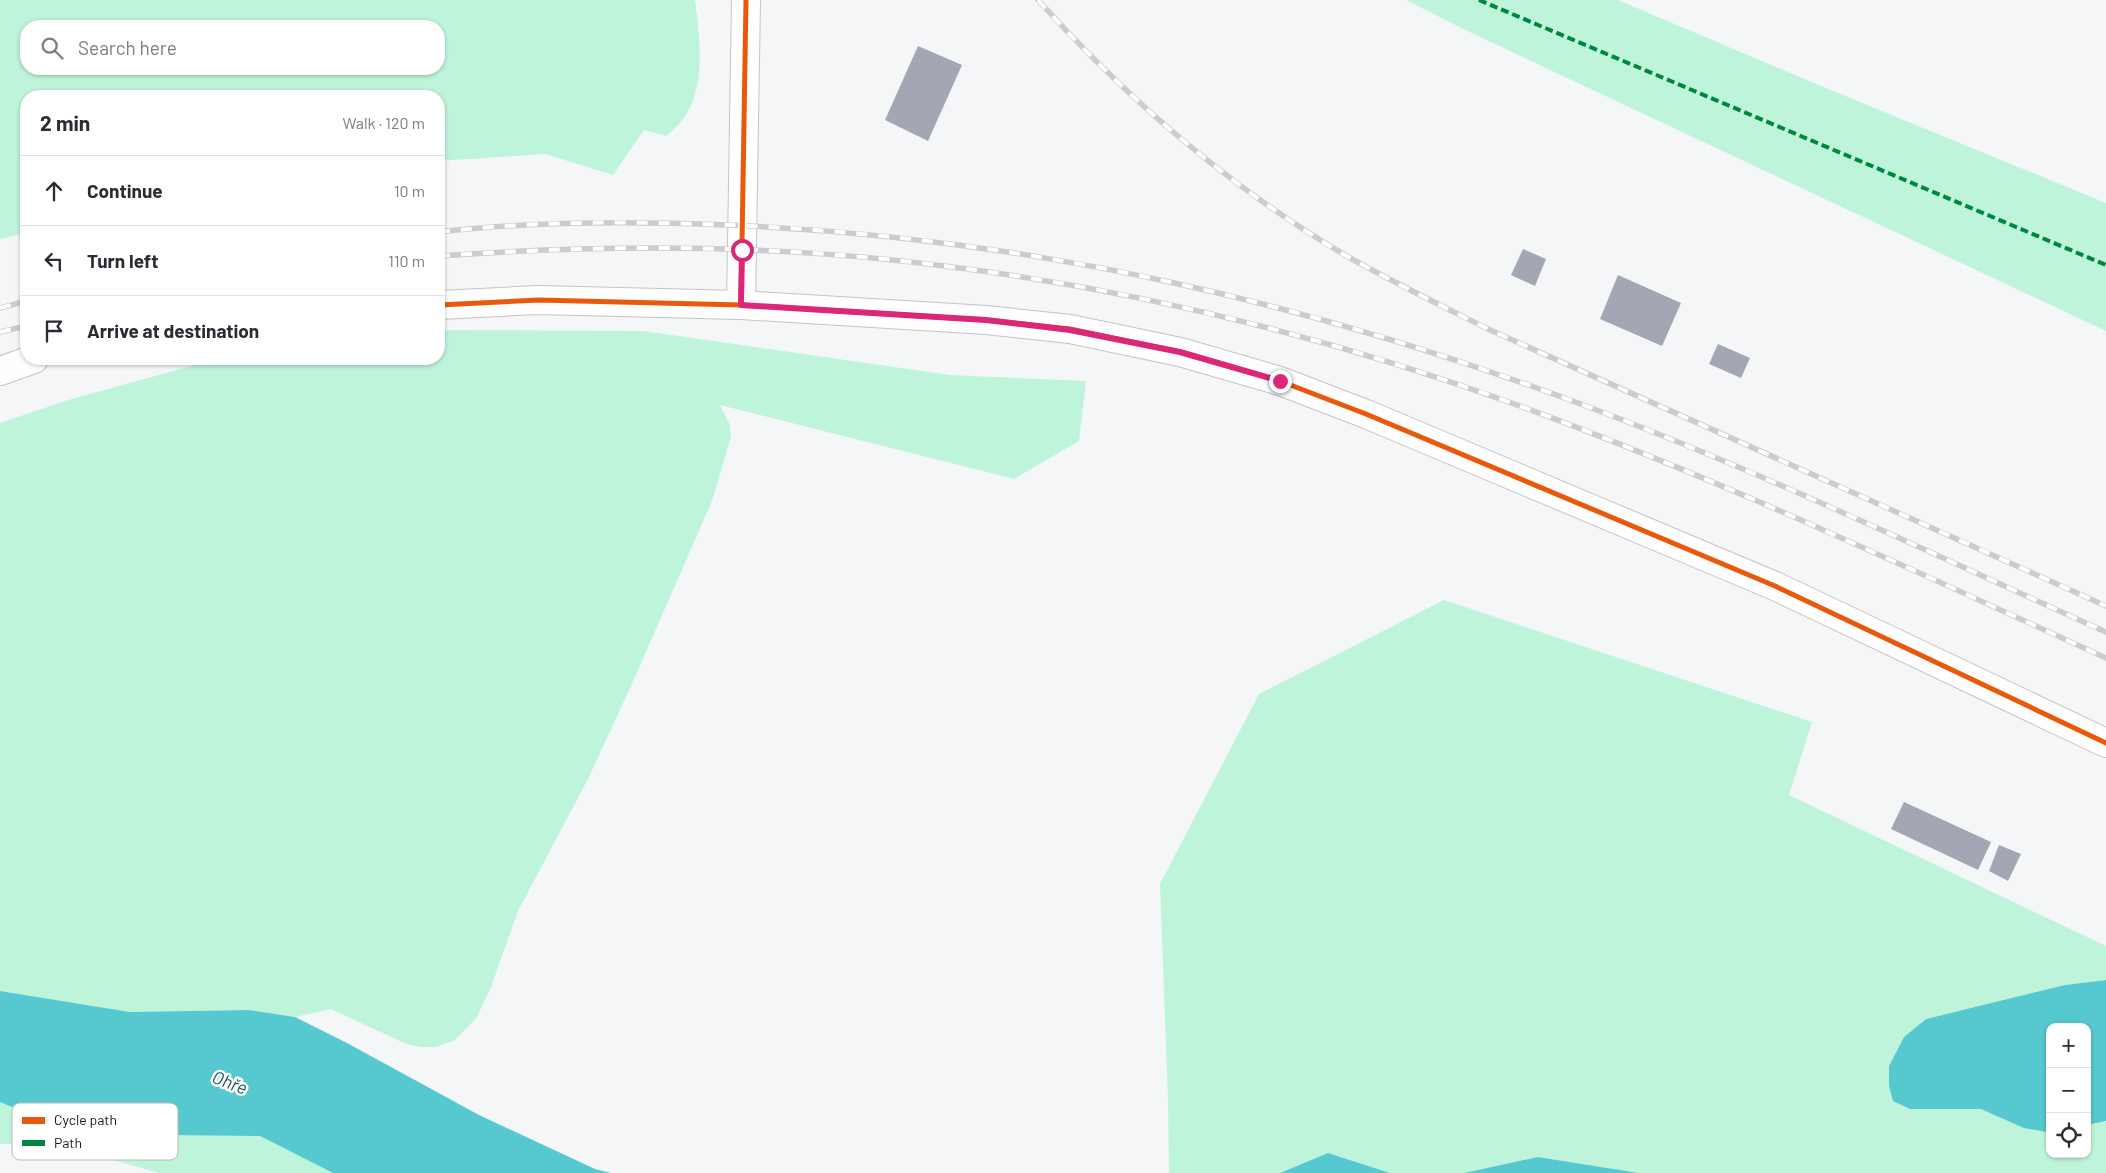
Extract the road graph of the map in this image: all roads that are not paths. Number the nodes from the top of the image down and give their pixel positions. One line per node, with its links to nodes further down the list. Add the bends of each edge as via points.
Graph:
1 (746, 0): 3 (street)
2 (445, 305): 3 (street, via 538,300)
3 (741, 305): 6 (street, via 986,320 1070,330 1180,352 1280,381 1775,586)
4 (20, 364): 5 (street)
5 (0, 371)
6 (2106, 743)

